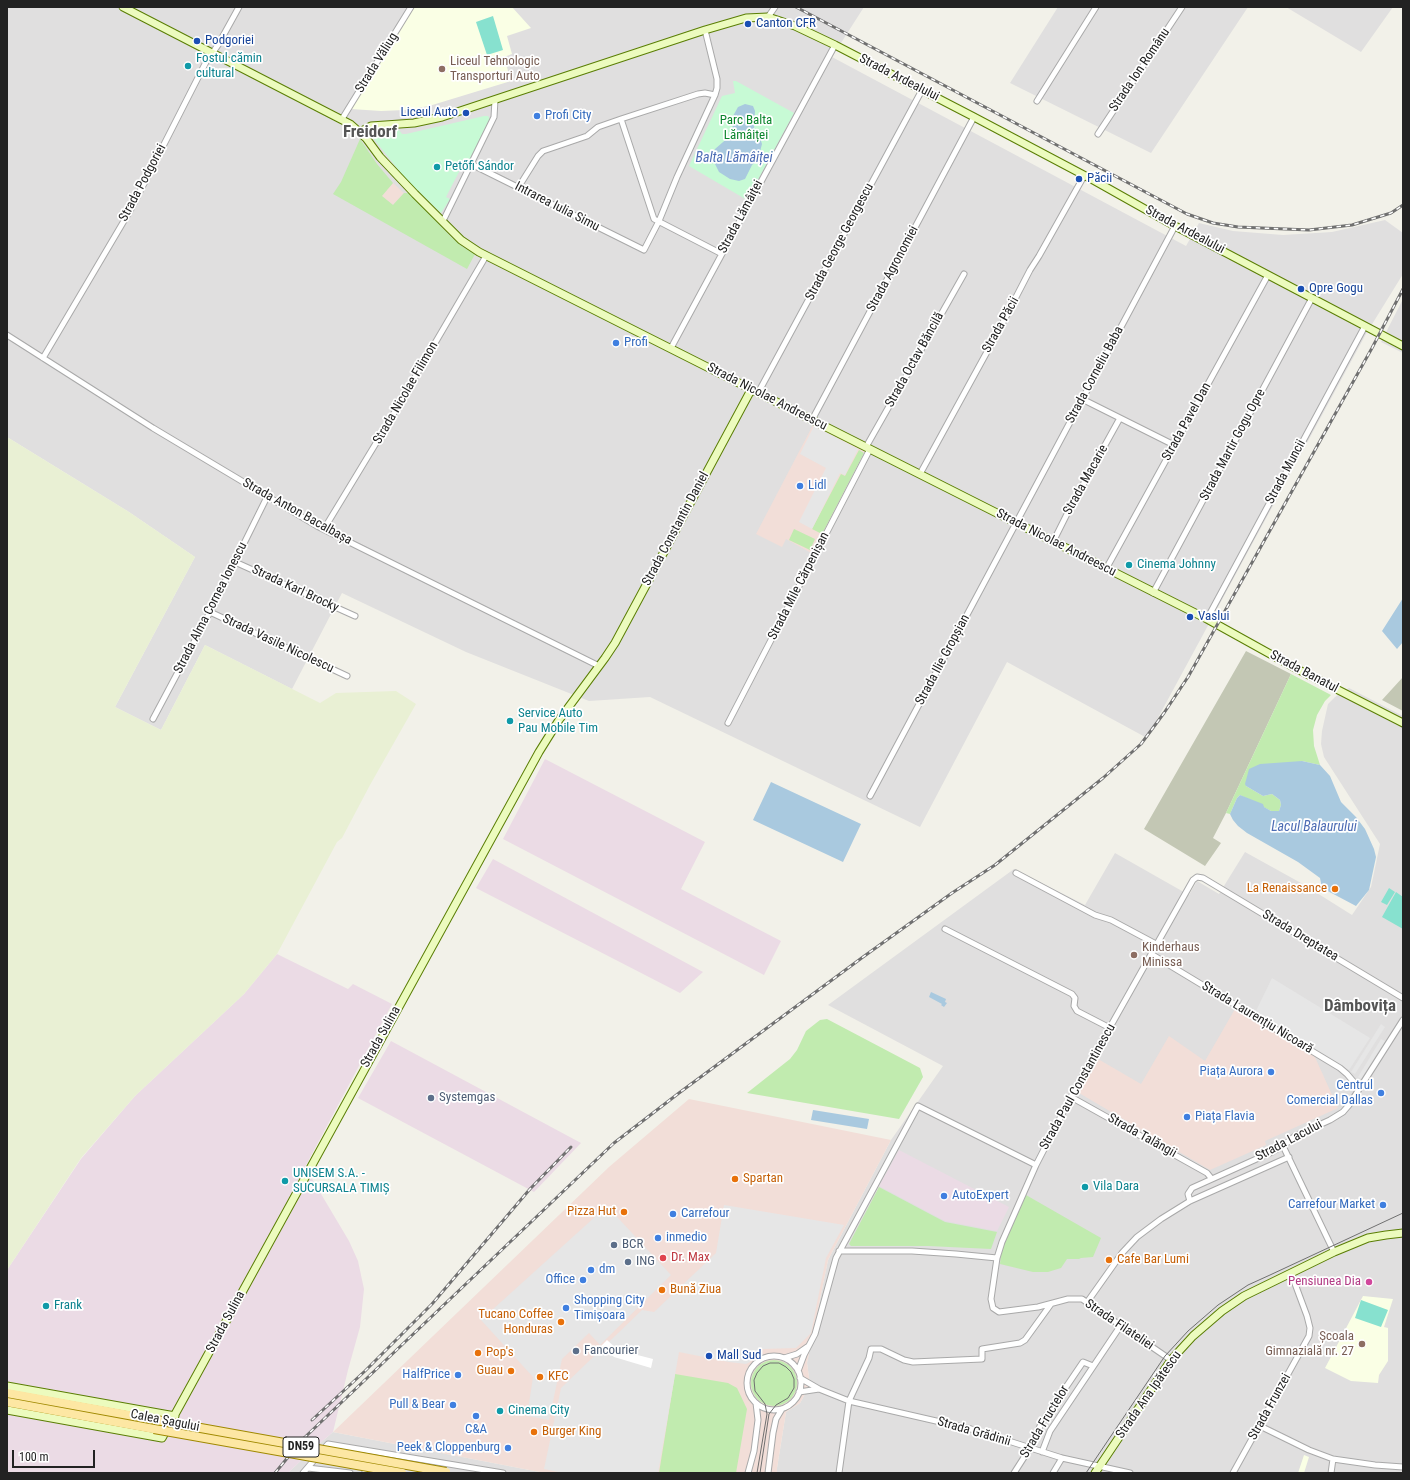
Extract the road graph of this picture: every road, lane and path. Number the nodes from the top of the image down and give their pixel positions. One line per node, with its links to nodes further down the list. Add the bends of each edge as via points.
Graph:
1 (123, 7): 10 (street, Strada Nicolae Andreescu)
2 (239, 7): 10 (street, Strada Podgoriei)
3 (412, 7): 16 (street, Strada Văliug)
4 (775, 7): 7 (street)
5 (1096, 7): 14 (street)
6 (1182, 7): 19 (street, Strada Ion Românu)
7 (768, 17): 8 (street, Strada Ardealului, via 746,18); 9 (street, Strada Ardealului, via 795,26)
8 (705, 30): 12 (street, via 717,79); 13 (street, Strada Ardealului)
9 (835, 45): 11 (street, Strada Ardealului); 26 (street, Strada Lămâiței)
10 (212, 53): 16 (street, Strada Nicolae Andreescu); 35 (street, Strada Podgoriei, via 131,209)
11 (922, 90): 15 (street, Strada Ardealului); 37 (street, Strada George Georgescu)
12 (715, 95): 17 (street, via 698,94); 24 (street)
13 (495, 100): 18 (street, Strada Ardealului, via 429,120 371,126); 20 (street, via 494,117)
14 (1037, 101)
15 (974, 117): 21 (street, Strada Ardealului); 40 (street, Strada Agronomiei)
16 (342, 119): 18 (street, Strada Nicolae Andreescu)
17 (621, 119): 22 (street, via 598,127 587,136 543,151); 24 (street, via 653,216)
18 (360, 132): 23 (street, Strada Nicolae Andreescu, via 388,166)
19 (1098, 134)
20 (471, 164): 22 (street, Intrarea Iulia Simu); 23 (street)
21 (1084, 176): 25 (street, Strada Ardealului); 43 (street, Strada Păcii)
22 (518, 188): 24 (street, Intrarea Iulia Simu, via 644,250)
23 (443, 221): 27 (street, Strada Nicolae Andreescu, via 461,240)
24 (658, 221): 26 (street)
25 (1175, 226): 29 (street, Strada Ardealului); 38 (street, Strada Corneliu Baba)
26 (722, 254): 34 (street, Strada Lămâiței)
27 (486, 256): 34 (street, Strada Nicolae Andreescu); 46 (street, Strada Nicolae Filimon)
28 (964, 274): 42 (street, Strada Octav Băncilă)
29 (1268, 275): 30 (street, Strada Ardealului); 41 (street, Strada Pavel Dan)
30 (1312, 298): 31 (street, Strada Ardealului); 50 (street, Strada Martir Gogu Opre)
31 (1365, 326): 33 (street, Strada Ardealului); 53 (street, Strada Muncii)
32 (7, 335): 35 (street, Strada Anton Bacalbașa)
33 (1403, 346)
34 (671, 348): 36 (street, Strada Nicolae Andreescu)
35 (43, 358): 44 (street, Strada Anton Bacalbașa)
36 (751, 390): 37 (street, Strada Nicolae Andreescu); 54 (street, Strada Constantin Daniel, via 615,643)
37 (758, 393): 40 (street, Strada Nicolae Andreescu)
38 (1082, 399): 39 (street); 45 (street, Strada Corneliu Baba)
39 (1120, 418): 41 (street); 47 (street, Strada Macarie)
40 (812, 420): 42 (street, Strada Nicolae Andreescu)
41 (1174, 445): 49 (street, Strada Pavel Dan)
42 (868, 448): 43 (street, Strada Nicolae Andreescu); 57 (street, Strada Mile Cărpenișan)
43 (920, 474): 45 (street, Strada Nicolae Andreescu)
44 (267, 497): 46 (street, Strada Anton Bacalbașa); 48 (street, Strada Alma Cornea Ionescu)
45 (1015, 523): 47 (street, Strada Nicolae Andreescu); 59 (street, Strada Ilie Gropșian)
46 (324, 529): 54 (street, Strada Anton Bacalbașa)
47 (1052, 542): 49 (street, Strada Nicolae Andreescu)
48 (235, 562): 51 (street, Strada Alma Cornea Ionescu); 52 (street, Strada Karl Brocky)
49 (1106, 569): 50 (street, Strada Nicolae Andreescu)
50 (1153, 593): 53 (street, Strada Nicolae Andreescu)
51 (210, 612): 55 (street, Strada Vasile Nicolescu); 56 (street, Strada Alma Cornea Ionescu)
52 (355, 616)
53 (1207, 619): 58 (street, Strada Banatul, via 1298,670)
54 (599, 666): 99 (street, Strada Sulina, via 539,752)
55 (347, 676)
56 (153, 719)
57 (728, 723)
58 (1403, 723)
59 (870, 796)
60 (1016, 873): 63 (street)
61 (1197, 877): 63 (street, Strada Paul Constantinescu); 65 (street, Strada Dreptatea, via 1203,878)
62 (945, 929): 67 (street, via 1072,994 1077,1011)
63 (1156, 944): 64 (street, Strada Paul Constantinescu)
64 (1151, 954): 67 (street, Strada Paul Constantinescu); 68 (street, Strada Laurențiu Nicoară, via 1330,1062 1347,1074)
65 (1403, 998)
66 (1403, 1020): 68 (street, Strada Lacului)
67 (1110, 1028): 69 (street, Strada Paul Constantinescu)
68 (1359, 1088): 70 (street, Strada Lacului, via 1340,1114 1295,1136)
69 (1073, 1094): 72 (street, Strada Paul Constantinescu); 73 (street, Strada Talăngii)
70 (1283, 1146): 71 (street); 73 (street, Strada Lacului)
71 (1289, 1158): 74 (street, Strada Lacului); 77 (street)
72 (1036, 1165): 76 (street, via 918,1106); 78 (street, Strada Paul Constantinescu, via 1004,1234)
73 (1212, 1178): 74 (street, Strada Lacului, via 1189,1191)
74 (1190, 1202): 80 (street, Strada Lacului, via 1161,1219 1137,1238 1122,1253)
75 (1403, 1233): 77 (street, Strada Ana Ipătescu, via 1368,1238)
76 (839, 1251): 78 (street, via 912,1251); 84 (street, via 815,1334)
77 (1334, 1252): 79 (street, Strada Ana Ipătescu)
78 (997, 1258): 82 (street, Strada Paul Constantinescu, via 991,1299)
79 (1291, 1273): 86 (street, Strada Ana Ipătescu, via 1222,1310); 100 (street, Strada Frunzei, via 1307,1316 1309,1336)
80 (1088, 1301): 81 (street, Strada Filateliei, via 1077,1298); 83 (street, Strada Filateliei)
81 (1051, 1304): 82 (street, Strada Filateliei, via 1003,1312); 94 (street, via 1026,1340 982,1349 982,1359 913,1362 881,1349 871,1349)
82 (995, 1310)
83 (1121, 1325): 86 (street, Strada Filateliei); 87 (street, Strada Fructelor)
84 (809, 1345): 85 (street, via 797,1354); 88 (street)
85 (784, 1358): 88 (street); 96 (street, via 764,1358 750,1371 748,1390)
86 (1171, 1360): 109 (street, Strada Ana Ipătescu)
87 (1093, 1366): 102 (street, Strada Fructelor, via 1083,1362 1041,1424); 104 (street, Strada Fructelor, via 1050,1431)
88 (798, 1371): 89 (street)
89 (800, 1378): 91 (street, Strada Grădinii); 92 (street)
90 (7, 1386): 99 (street, Calea Șagului)
91 (819, 1389): 92 (street); 94 (street, Strada Grădinii)
92 (799, 1392): 97 (street, via 792,1403)
93 (7, 1394): 114 (main road, Calea Șagului / DN59, bridge)
94 (849, 1401): 102 (street, Strada Grădinii, via 971,1429); 118 (street)
95 (7, 1402): 113 (main road, Calea Șagului / DN59, bridge)
96 (756, 1403): 97 (street, via 771,1410); 116 (street, via 758,1420)
97 (782, 1409): 117 (street, via 776,1419)
98 (7, 1410): 101 (street, Calea Șagului)
99 (175, 1416): 101 (street, Strada Sulina)
100 (1260, 1426): 106 (street, via 1308,1450); 122 (street, Strada Frunzei)
101 (162, 1438)
102 (1030, 1448): 104 (street, Strada Grădinii); 119 (street, Strada Fructelor)
103 (375, 1452): 108 (street, via 328,1444); 112 (street, via 368,1453 363,1458 362,1465); 115 (street)
104 (1042, 1452): 105 (street, Strada Grădinii)
105 (1062, 1458): 109 (street, Strada Grădinii); 120 (street)
106 (1333, 1459): 107 (street); 123 (street)
107 (1403, 1467)
108 (308, 1468): 110 (street); 111 (street)
109 (1097, 1470): 121 (street, Strada Grădinii)
110 (303, 1473)
111 (350, 1473)
112 (366, 1473)
113 (402, 1473)
114 (448, 1473)
115 (503, 1473)
116 (748, 1473)
117 (768, 1473)
118 (839, 1473)
119 (1014, 1473)
120 (1053, 1473)
121 (1130, 1473)
122 (1233, 1473)
123 (1331, 1473)

